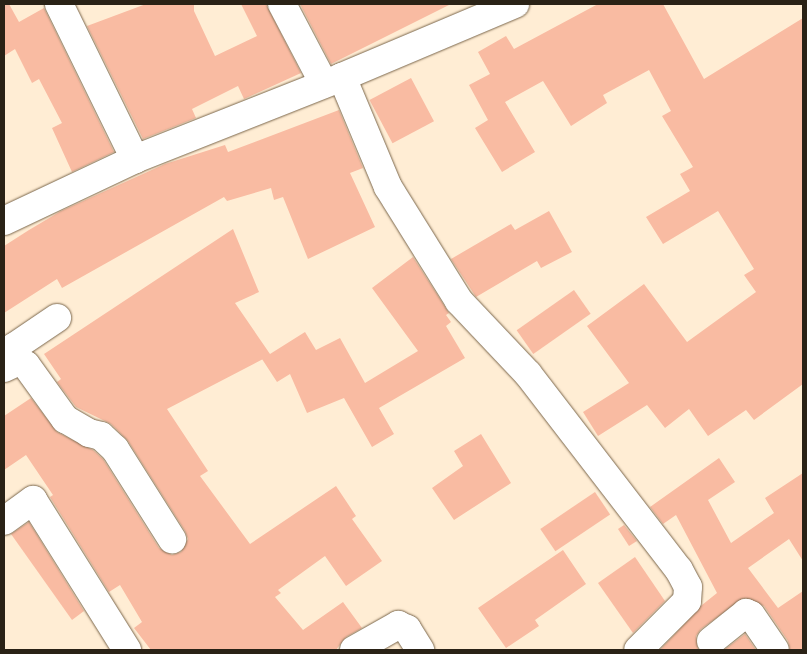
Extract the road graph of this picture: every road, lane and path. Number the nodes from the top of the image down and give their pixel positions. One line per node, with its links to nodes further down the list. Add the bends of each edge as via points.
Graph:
1 (59, 4): 5 (street)
2 (282, 4): 4 (street)
3 (514, 4): 4 (street)
4 (333, 81): 5 (street); 15 (street, via 388,187 459,301 528,374 679,570 688,587 687,601)
5 (135, 159): 6 (street)
6 (4, 221)
7 (57, 318): 8 (street, via 14,348)
8 (11, 364): 10 (street, via 26,365 65,418 89,433 101,436 115,450)
9 (4, 521): 12 (street, via 33,500)
10 (172, 539)
11 (711, 641): 16 (street, via 746,613 751,614)
12 (127, 650)
13 (354, 650): 14 (street, via 398,625 407,629)
14 (420, 650)
15 (638, 650)
16 (775, 650)

